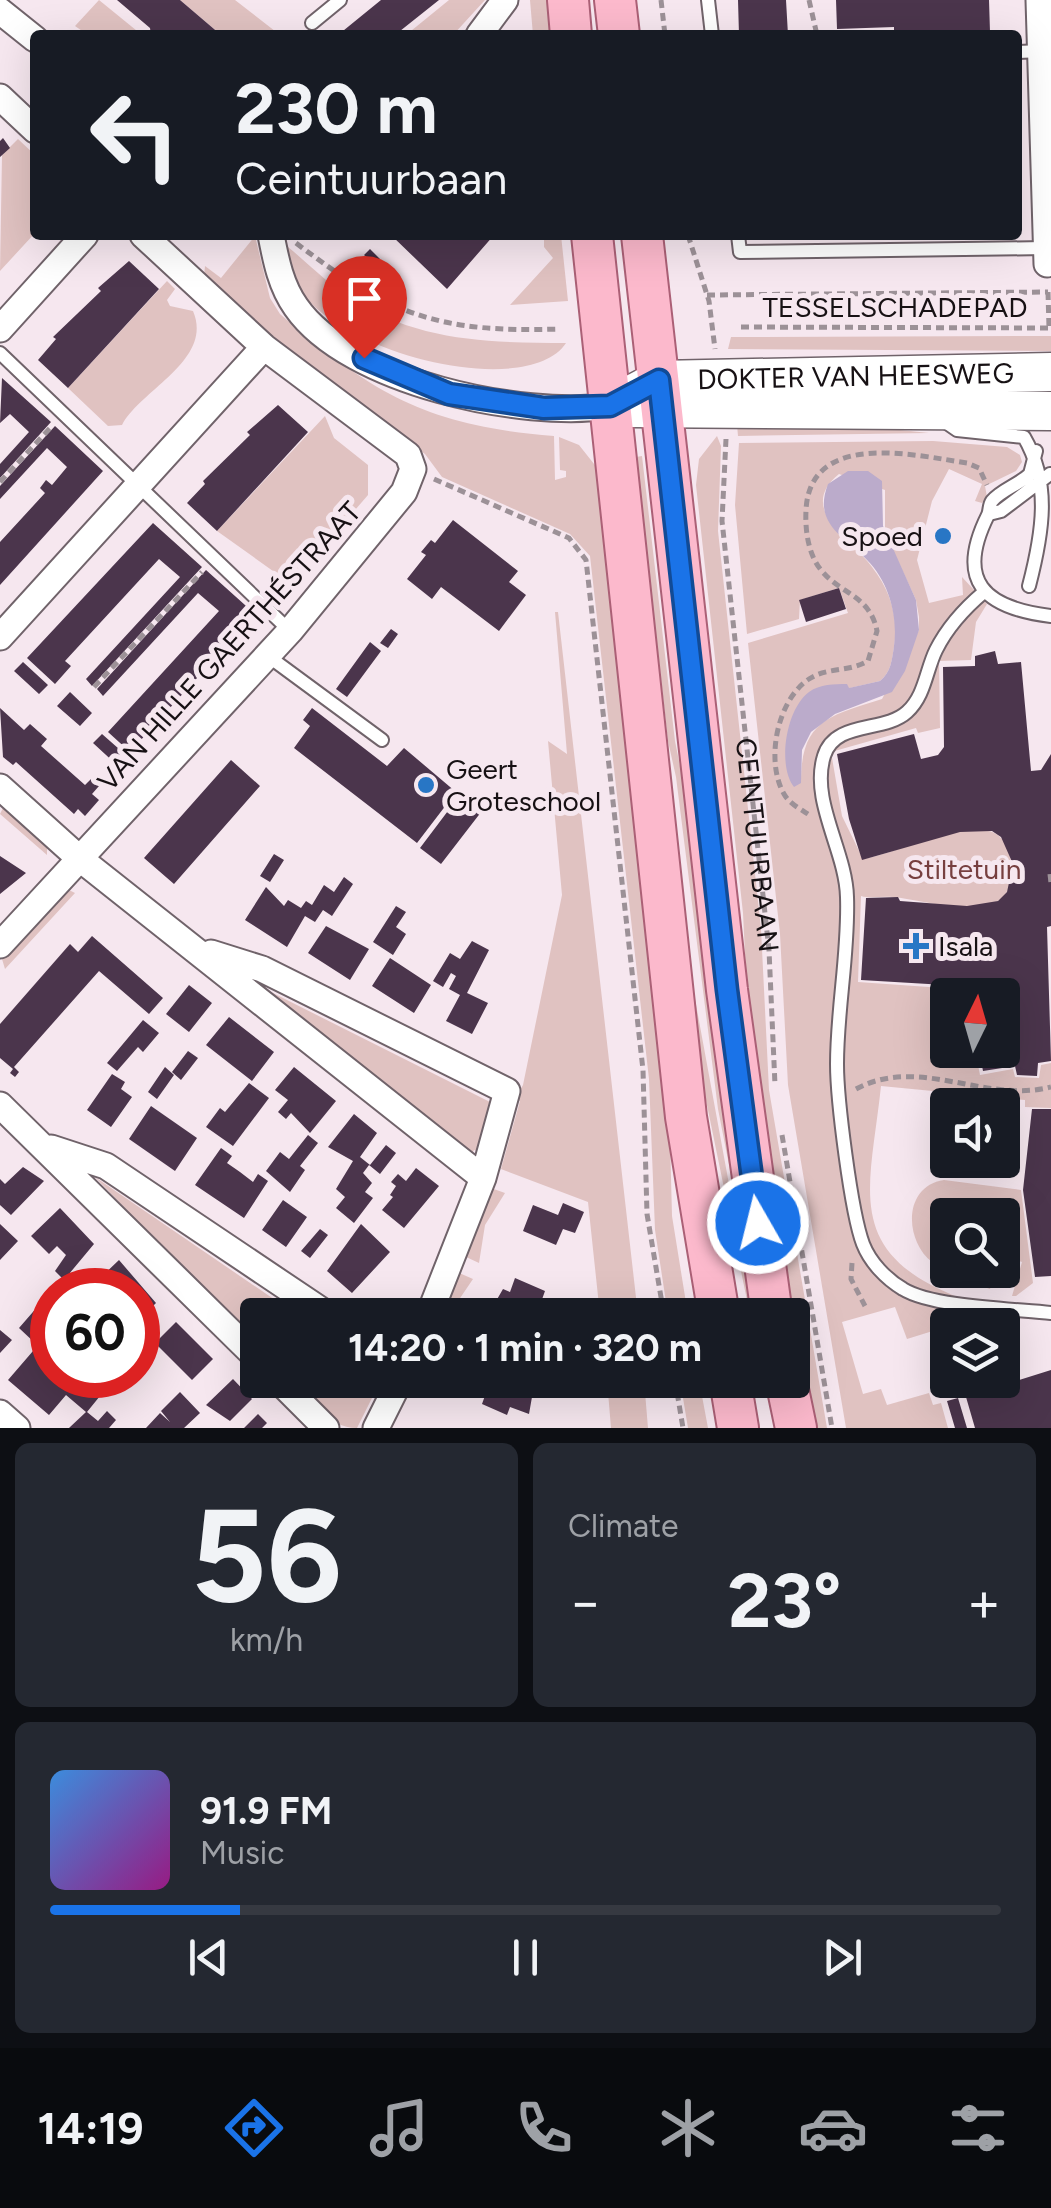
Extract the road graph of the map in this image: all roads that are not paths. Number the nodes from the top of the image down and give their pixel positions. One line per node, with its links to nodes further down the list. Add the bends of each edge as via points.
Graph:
1 (340, 0): 8 (lane)
2 (506, 0): 9 (street)
3 (568, 0): 10 (main road)
4 (615, 0): 11 (main road)
5 (708, 0): 12 (lane)
6 (1039, 0): 14 (street)
7 (2, 16): 13 (street)
8 (312, 23)
9 (483, 30)
10 (571, 30)
11 (619, 30)
12 (711, 30)
13 (30, 36)
14 (1030, 52): 24 (street)
15 (0, 97): 16 (street)
16 (30, 125)
17 (80, 240): 25 (street)
18 (148, 240): 26 (street)
19 (272, 240): 31 (street, via 281,282 298,310 330,340 364,358 449,394 544,408)
20 (593, 240): 31 (main road)
21 (643, 240): 30 (main road, CEINTUURBAAN)
22 (739, 240): 23 (lane, via 740,252)
23 (1017, 242): 24 (lane)
24 (1046, 256)
25 (0, 329)
26 (264, 347): 36 (street); 42 (street, VAN HILLE GAERTHÉSTRAAT, via 408,455 413,470 404,492)
27 (0, 353): 36 (lane)
28 (1051, 372): 29 (street, DOKTER VAN HEESWEG)
29 (720, 395): 30 (street, DOKTER VAN HEESWEG); 32 (street, DOKTER VAN HEESWEG)
30 (661, 396): 31 (street); 56 (main road, CEINTUURBAAN, via 727,990)
31 (610, 406): 55 (main road, via 686,1117)
32 (928, 411): 33 (street, DOKTER VAN HEESWEG); 34 (lane, DOKTER VAN HEESWEG, via 957,430 1020,436)
33 (1051, 411)
34 (1036, 452): 35 (lane); 38 (lane, via 1030,474)
35 (1050, 473): 37 (lane); 38 (lane, via 1010,504)
36 (138, 488): 42 (lane); 43 (street)
37 (1049, 500): 39 (lane)
38 (990, 508): 40 (lane, via 974,557)
39 (1029, 586)
40 (984, 592): 41 (lane, via 1006,607); 57 (lane, via 938,646 908,711 846,732 823,758 823,788 848,899 837,1064 860,1233 870,1258 916,1296)
41 (1051, 616)
42 (290, 631): 44 (street, VAN HILLE GAERTHÉSTRAAT)
43 (0, 637)
44 (268, 656): 45 (lane); 47 (street, VAN HILLE GAERTHÉSTRAAT)
45 (382, 740)
46 (0, 787): 47 (street)
47 (79, 858): 48 (street, VAN HILLE GAERTHÉSTRAAT); 49 (street)
48 (0, 944)
49 (194, 948): 52 (street); 52 (street, via 262,969 508,1091)
50 (0, 1105): 51 (street)
51 (44, 1146): 53 (street, via 106,1166); 58 (street)
52 (483, 1178): 54 (street)
53 (303, 1298)
54 (436, 1298)
55 (716, 1298)
56 (770, 1298)
57 (1051, 1313)
58 (240, 1342)
59 (296, 1398): 65 (street)
60 (391, 1398): 66 (street)
61 (733, 1398): 67 (main road)
62 (790, 1398): 68 (main road)
63 (0, 1414): 64 (street)
64 (17, 1428)
65 (326, 1428)
66 (376, 1428)
67 (738, 1428)
68 (796, 1428)

